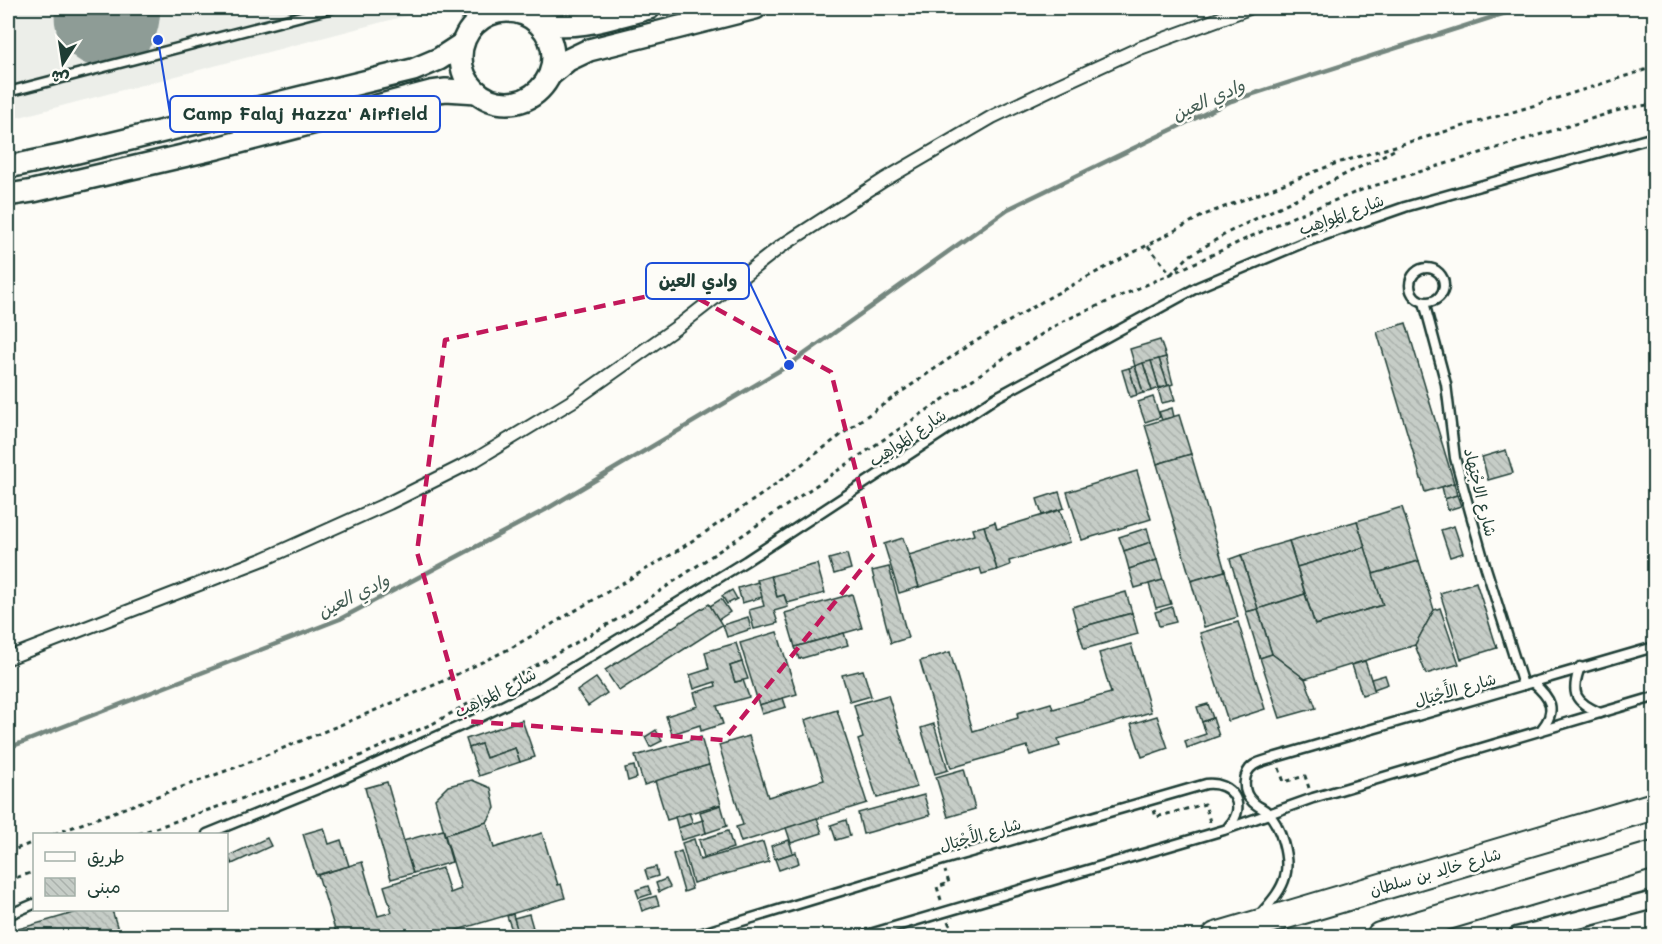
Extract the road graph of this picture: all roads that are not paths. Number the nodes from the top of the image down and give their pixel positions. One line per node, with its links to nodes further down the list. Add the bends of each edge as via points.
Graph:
1 (332, 8): 9 (lane)
2 (650, 8): 6 (street, via 584,24)
3 (755, 8): 8 (street, via 589,50)
4 (1248, 8): 16 (street, via 1140,48 1057,86 992,117 884,180 780,247 574,400 475,460 264,559)
5 (505, 9): 6 (street); 7 (street, via 474,24)
6 (538, 22): 8 (street, via 554,52)
7 (462, 44): 10 (street, via 461,65); 12 (street, via 413,69)
8 (550, 75): 10 (street, via 537,93 518,102 496,102)
9 (8, 92)
10 (477, 92): 13 (street, via 431,92 217,148)
11 (1654, 137): 26 (lane, شارع المَواهِب, via 1405,207 1296,245 1198,287 995,398 746,561 539,688 342,779)
12 (8, 167)
13 (8, 195)
14 (1424, 302): 14 (lane, شارع الاجْتِهاد, via 1432,302 1443,292 1442,277 1430,268 1415,272 1411,279 1412,294); 19 (lane, شارع الاجْتِهاد, via 1446,384 1455,458)
15 (1654, 647): 17 (lane, شارع الأَجْيَال)
16 (8, 658)
17 (1580, 667): 18 (lane, شارع الأَجْيَال); 21 (lane, via 1575,685 1577,698)
18 (1532, 682): 19 (lane, شارع الأَجْيَال); 22 (lane, via 1549,698 1552,709 1549,721)
19 (1523, 685): 24 (lane, شارع الأَجْيَال, via 1254,765 1246,774 1246,793)
20 (1654, 697): 21 (lane)
21 (1600, 713): 22 (lane)
22 (1540, 731): 24 (lane)
23 (1654, 806): 31 (main road, شارع خالِد بن سلطان)
24 (1268, 813): 25 (lane); 31 (lane, شارع الأَجْيَال, via 1287,854 1287,867 1280,890)
25 (1224, 830): 33 (lane, شارع الأَجْيَال, via 1236,817 1236,799 1224,785 1206,783); 34 (lane)
26 (209, 833)
27 (1654, 855): 32 (main road)
28 (1654, 900): 37 (street)
29 (33, 904): 30 (lane)
30 (8, 915)
31 (1251, 926): 35 (main road, شارع خالِد بن سلطان)
32 (1414, 931): 36 (main road)
33 (693, 936)
34 (863, 936)
35 (1216, 936)
36 (1380, 936)
37 (1517, 936)

